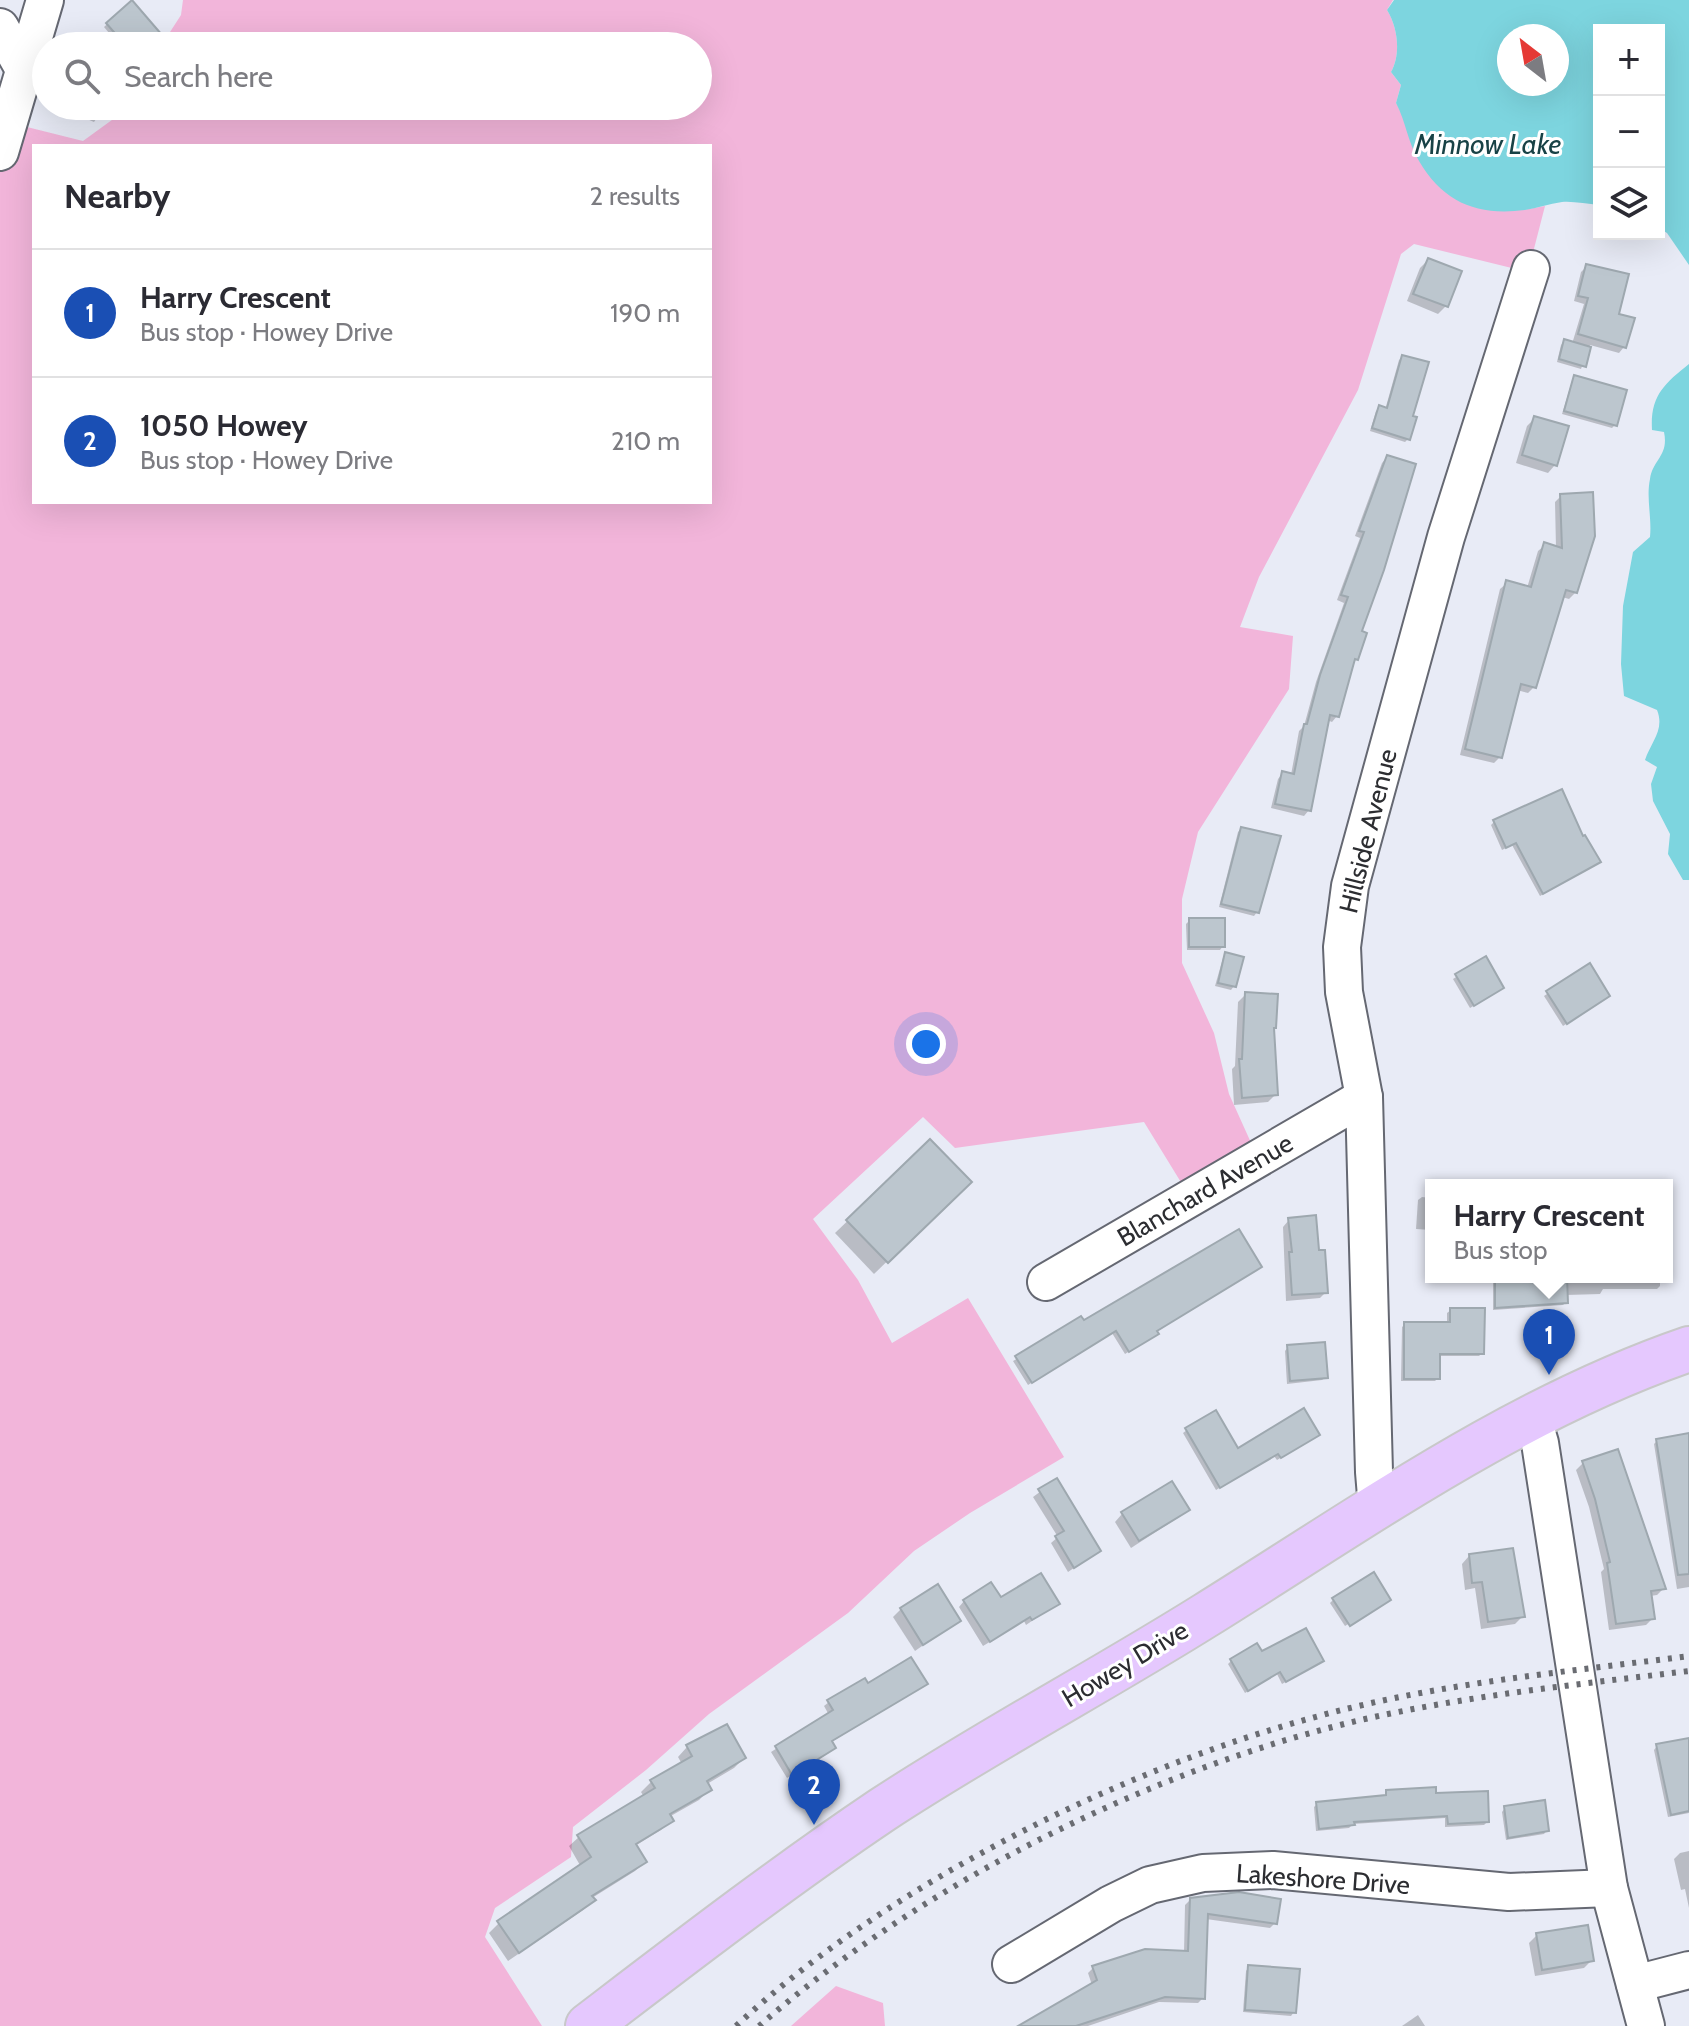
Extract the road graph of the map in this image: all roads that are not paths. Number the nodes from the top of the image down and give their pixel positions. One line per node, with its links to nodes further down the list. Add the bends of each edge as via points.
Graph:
1 (45, 0): 3 (street)
2 (0, 27): 5 (street)
3 (36, 32)
4 (32, 46): 5 (street)
5 (25, 71): 6 (street)
6 (0, 152)
7 (1531, 269): 8 (street, Hillside Avenue, via 1446,537 1350,886 1342,947 1344,992)
8 (1364, 1097): 9 (street, Blanchard Avenue); 12 (street, Hillside Avenue)
9 (1046, 1282)
10 (1689, 1349): 11 (main road, Howey Drive)
11 (1532, 1416): 12 (main road, Howey Drive); 13 (street)
12 (1377, 1508): 17 (main road, Howey Drive, via 884,1809)
13 (1609, 1888): 14 (street, Lakeshore Drive, via 1509,1892 1273,1870 1203,1873 1150,1885); 16 (street)
14 (1011, 1964)
15 (1689, 1970): 16 (street)
16 (1635, 1984): 18 (street)
17 (588, 2026)
18 (1646, 2026)

